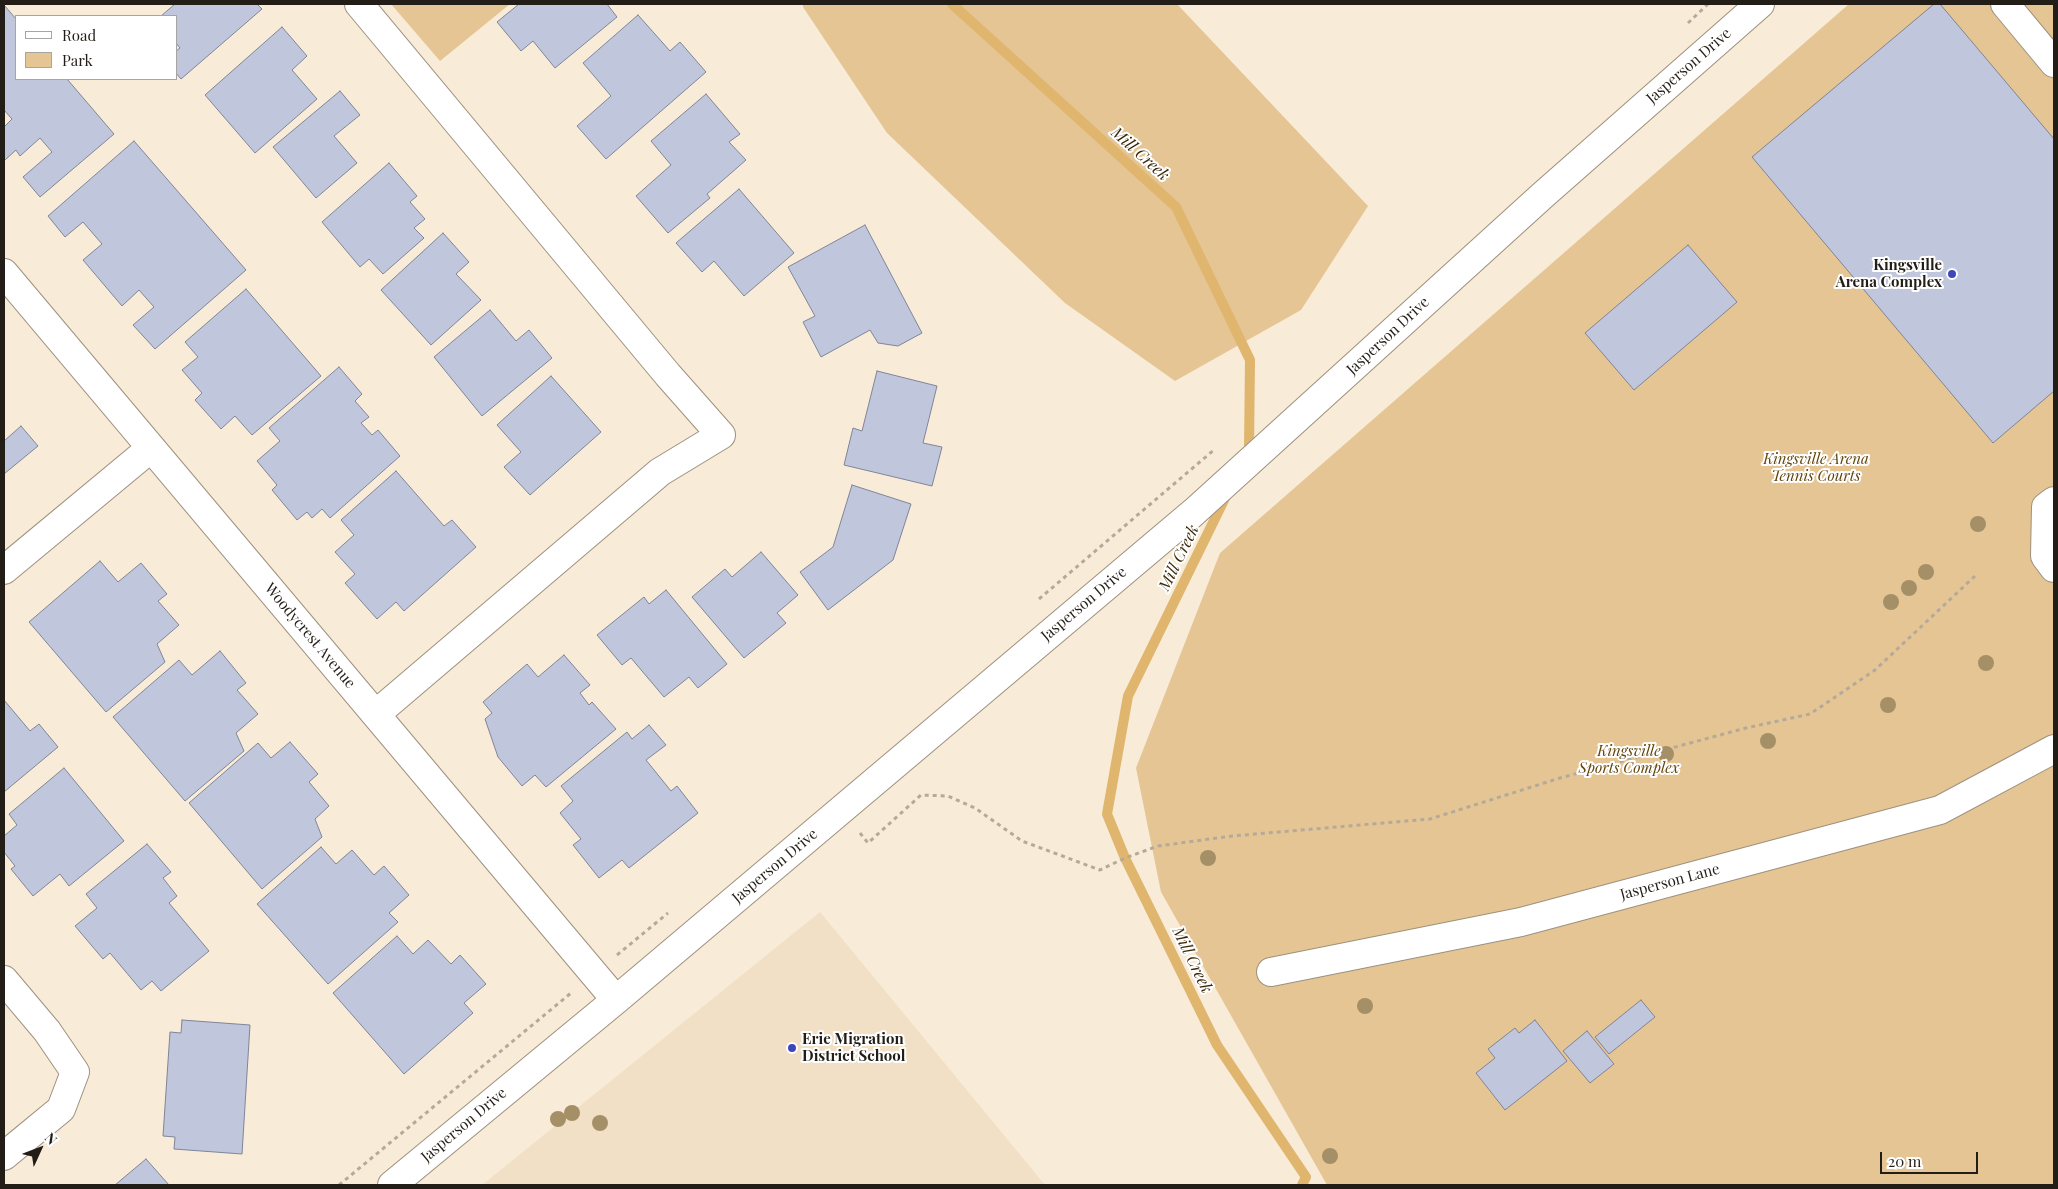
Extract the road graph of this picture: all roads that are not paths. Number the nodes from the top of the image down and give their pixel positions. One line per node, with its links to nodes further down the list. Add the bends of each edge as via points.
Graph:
1 (359, 4): 10 (street, via 668,375 722,435 660,472)
2 (1760, 4): 14 (street, Jasperson Drive, via 1543,194 1206,502)
3 (2005, 4): 4 (street)
4 (2054, 63)
5 (4, 273): 6 (street, Woodycrest Avenue)
6 (151, 448): 9 (street); 10 (street, Woodycrest Avenue)
7 (2054, 501): 8 (street, via 2046,507 2044,556)
8 (2054, 568)
9 (4, 570)
10 (376, 714): 14 (street, Woodycrest Avenue)
11 (2054, 749): 12 (street, Jasperson Lane, via 1940,810 1521,922)
12 (1271, 972)
13 (4, 980): 15 (street, via 76,1072 61,1109)
14 (616, 1000): 16 (street, Jasperson Drive)
15 (4, 1156)
16 (392, 1185)

